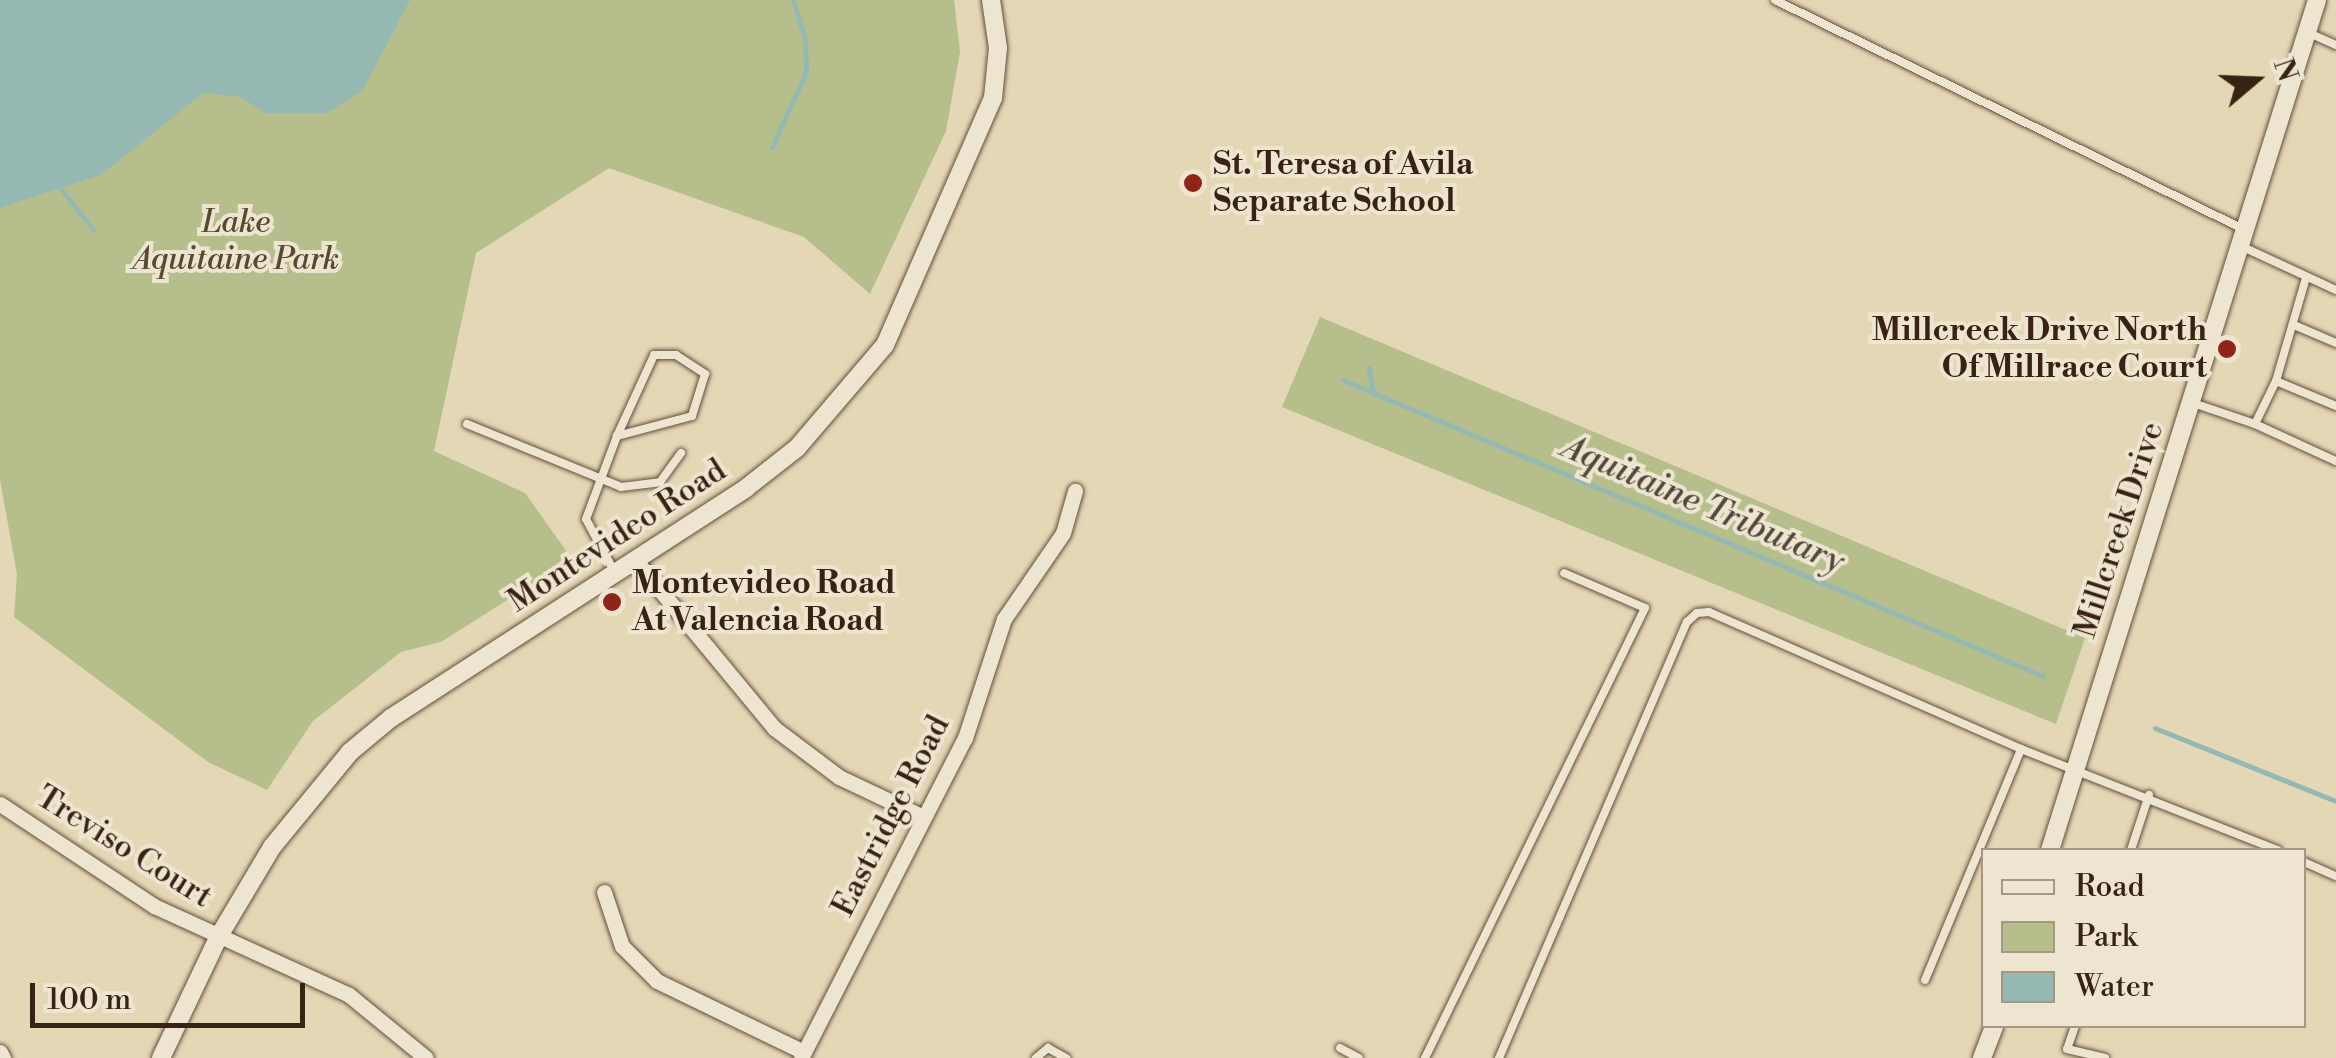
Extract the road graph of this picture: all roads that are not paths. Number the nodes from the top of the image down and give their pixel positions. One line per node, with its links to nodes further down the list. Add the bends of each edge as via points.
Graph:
1 (992, 0): 21 (street, Montevideo Road, via 998,48 993,98 886,345 797,448)
2 (1775, 0): 6 (lane)
3 (2318, 0): 4 (street, Millcreek Drive)
4 (2309, 32): 5 (lane); 6 (street, Millcreek Drive)
5 (2336, 45)
6 (2245, 239): 7 (lane); 12 (street, Millcreek Drive)
7 (2306, 278): 8 (lane); 9 (lane)
8 (2336, 290)
9 (2294, 326): 10 (lane); 11 (lane)
10 (2336, 343)
11 (2276, 380): 13 (lane); 15 (lane)
12 (2191, 402): 15 (lane); 25 (street, Millcreek Drive)
13 (2336, 406)
14 (467, 424): 19 (lane)
15 (2256, 424): 18 (lane)
16 (617, 436): 16 (lane, via 654,356 676,354 705,374 692,416); 19 (lane)
17 (680, 453): 19 (lane, via 660,482 640,488)
18 (2336, 461)
19 (602, 480): 22 (lane, via 586,519)
20 (1075, 491): 28 (street, Eastridge Road, via 1063,533 1004,618 965,738)
21 (636, 561): 22 (street, Montevideo Road); 28 (street, via 774,728 839,777)
22 (615, 573): 35 (street, Montevideo Road, via 350,752 272,847)
23 (1564, 573): 46 (lane, via 1644,608)
24 (2021, 749): 25 (lane); 36 (lane); 47 (lane, via 1777,640 1697,613 1687,622)
25 (2074, 766): 26 (lane); 29 (street, Millcreek Drive)
26 (2149, 795): 30 (lane); 31 (lane)
27 (0, 804): 35 (street, Treviso Court, via 154,906)
28 (921, 816): 40 (street, Eastridge Road)
29 (2051, 848)
30 (2132, 848)
31 (2273, 848)
32 (2306, 863): 33 (lane)
33 (2336, 876)
34 (604, 892): 40 (street, via 622,946 656,981)
35 (219, 936): 41 (street, Montevideo Road); 42 (street, via 348,996)
36 (1925, 980)
37 (1993, 1028): 48 (street)
38 (2074, 1028): 49 (lane, via 2067,1049)
39 (1340, 1048): 45 (lane)
40 (803, 1055)
41 (161, 1058)
42 (426, 1058)
43 (1036, 1058): 44 (lane, via 1048,1048)
44 (1066, 1058)
45 (1359, 1058)
46 (1425, 1058)
47 (1499, 1058)
48 (1982, 1058)
49 (2106, 1058)

